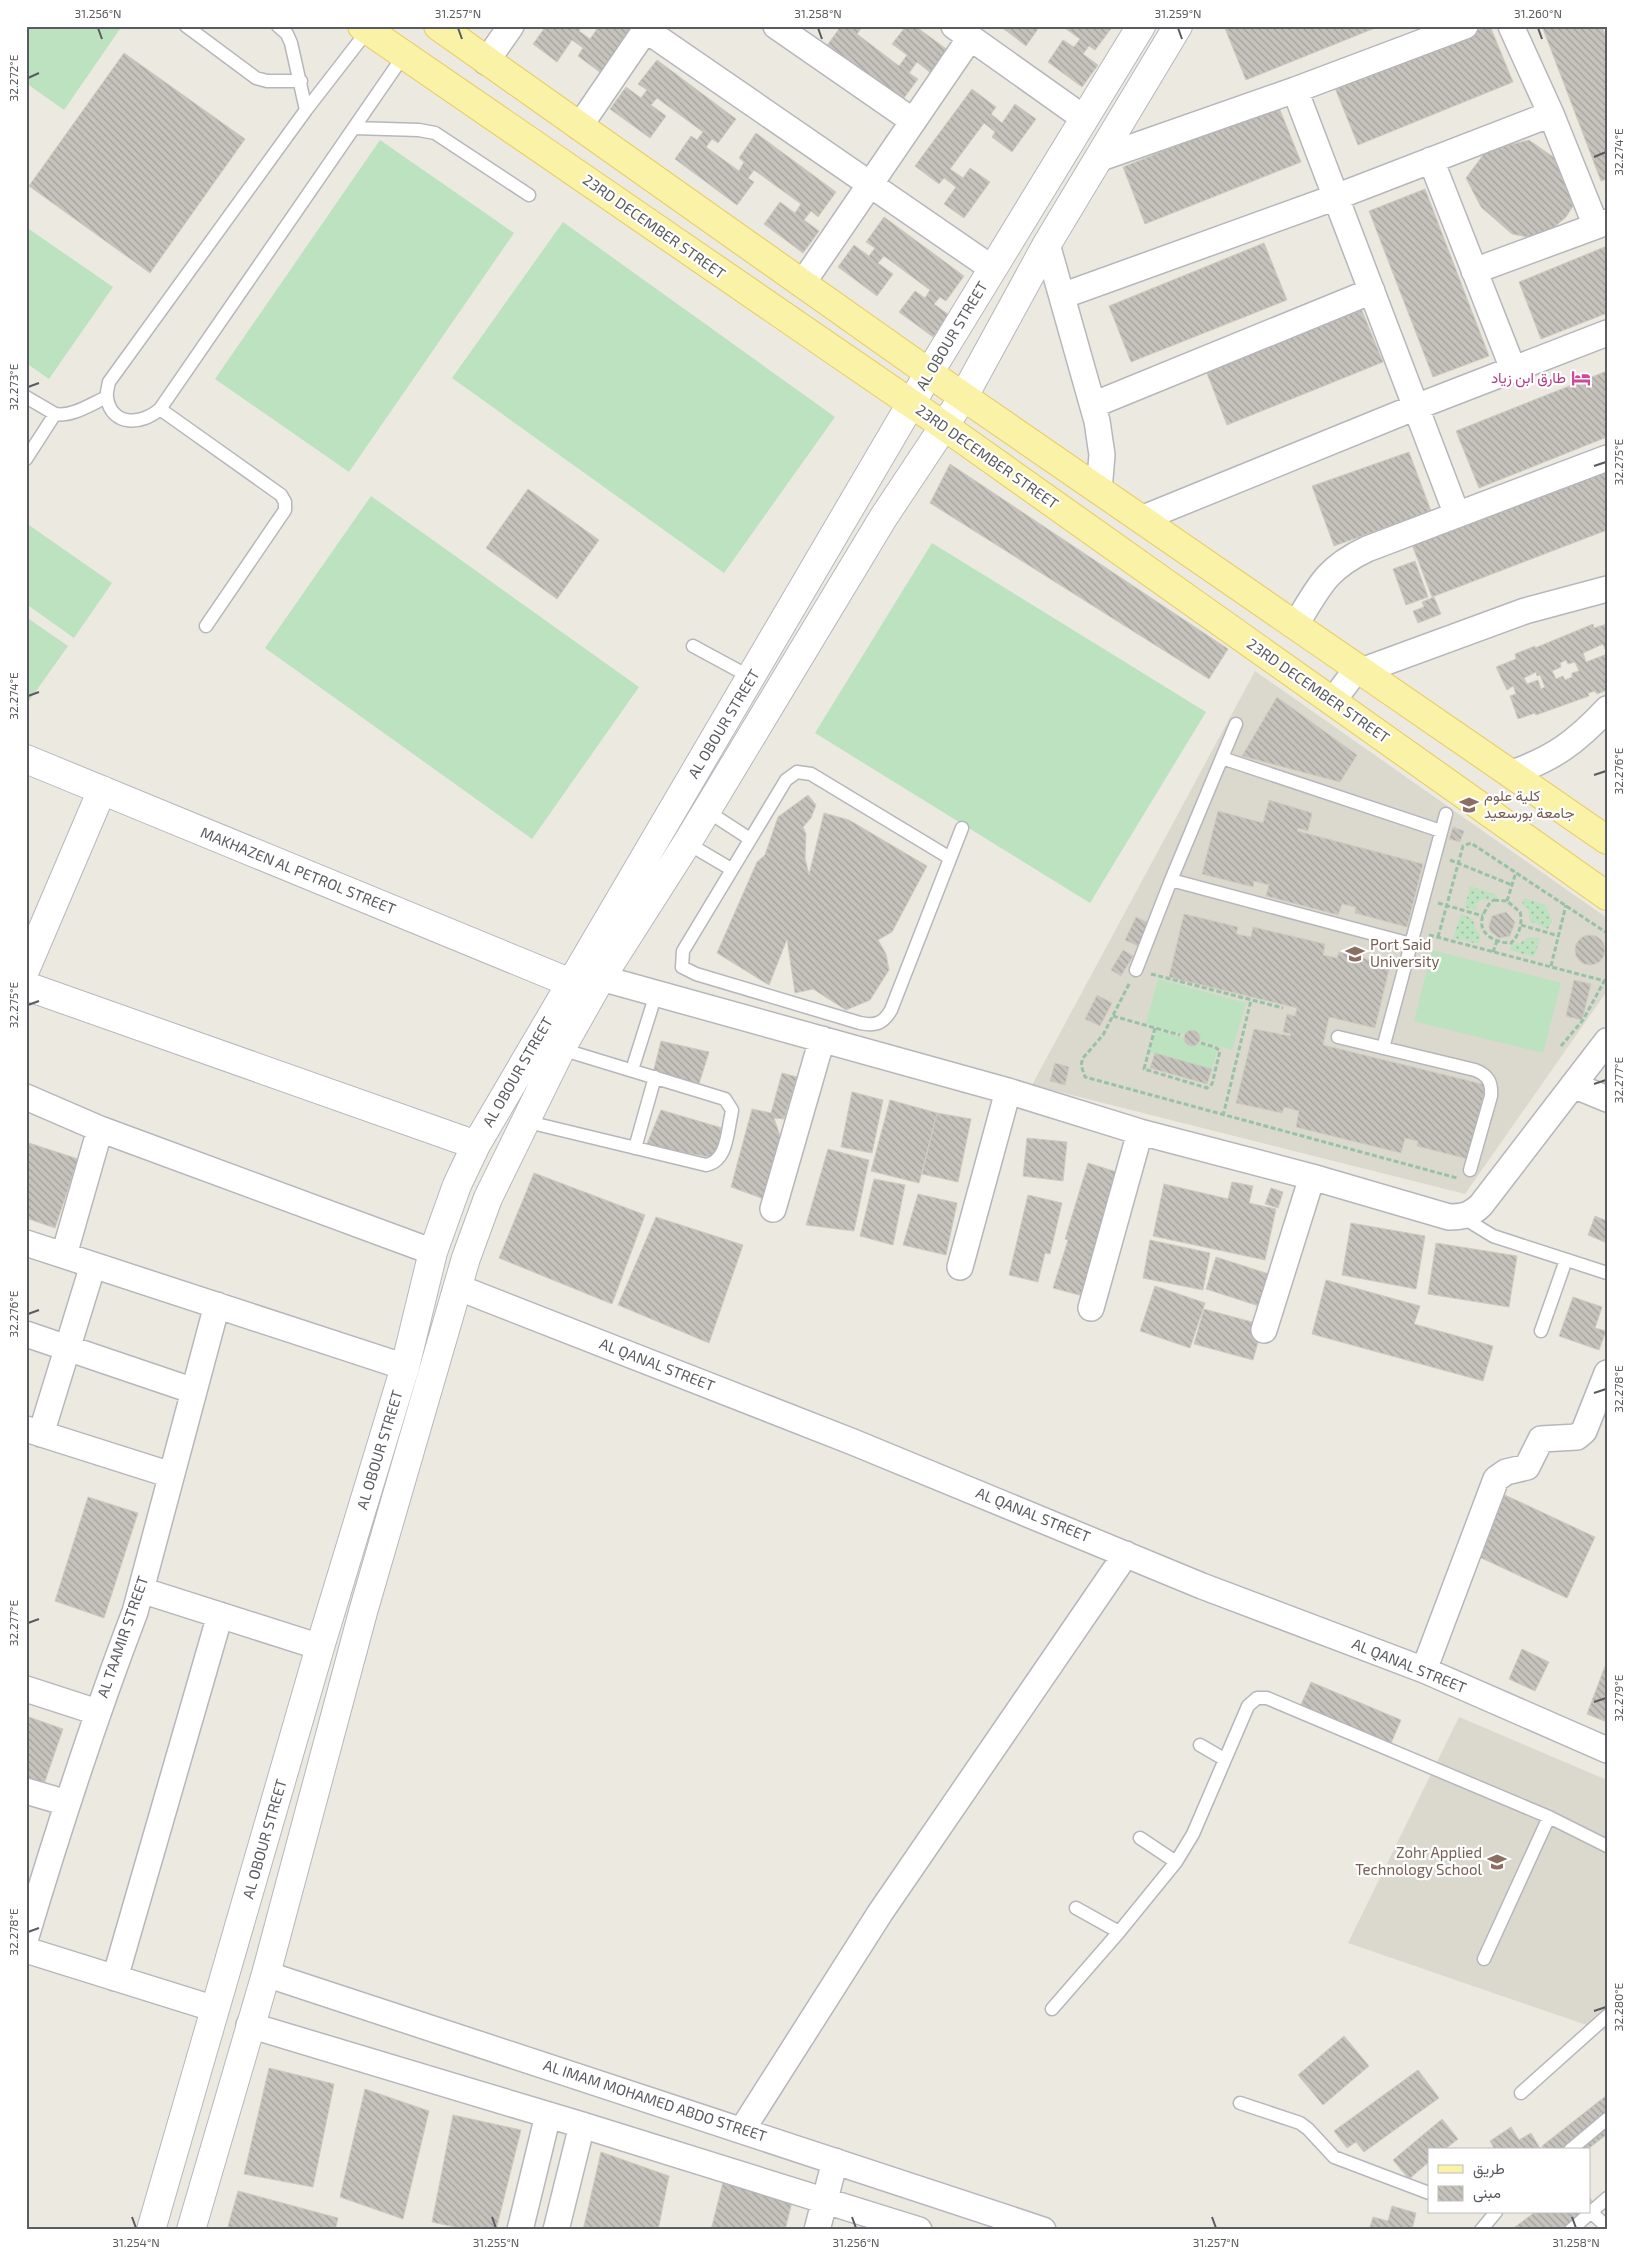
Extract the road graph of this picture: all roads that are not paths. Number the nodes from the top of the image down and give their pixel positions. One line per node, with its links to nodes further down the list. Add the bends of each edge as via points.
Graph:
1 (186, 26): 16 (lane, via 251,76 267,81)
2 (278, 26): 16 (lane, via 289,38)
3 (438, 26): 15 (main road)
4 (511, 26): 15 (street)
5 (776, 26): 21 (street)
6 (1141, 26): 20 (street, AL OBOUR STREET)
7 (1178, 26): 24 (street, AL OBOUR STREET)
8 (1465, 26): 13 (street)
9 (1511, 26): 19 (street)
10 (365, 28): 14 (main road, 23RD DECEMBER STREET); 18 (lane)
11 (647, 28): 22 (street); 26 (street)
12 (962, 32): 20 (street); 21 (street)
13 (1432, 32): 17 (street)
14 (404, 55): 23 (lane); 42 (main road, 23RD DECEMBER STREET)
15 (486, 62): 22 (main road)
16 (301, 82): 18 (lane)
17 (1295, 90): 24 (street); 28 (street)
18 (306, 110): 41 (lane, via 109,382)
19 (1551, 114): 25 (street); 29 (street)
20 (1085, 119): 31 (street, AL OBOUR STREET)
21 (913, 121): 26 (street)
22 (578, 127): 33 (main road)
23 (354, 128): 27 (lane, via 435,133); 45 (lane)
24 (1098, 159): 30 (street, AL OBOUR STREET)
25 (1431, 160): 28 (street); 32 (street)
26 (869, 184): 31 (street); 33 (street)
27 (529, 195)
28 (1336, 196): 34 (street); 35 (street)
29 (1602, 224): 32 (street)
30 (1047, 244): 35 (street); 39 (street, AL OBOUR STREET)
31 (993, 269): 38 (street, AL OBOUR STREET)
32 (1474, 271): 37 (street)
33 (802, 284): 38 (main road)
34 (1372, 291): 43 (street); 44 (street)
35 (1062, 296): 43 (street)
36 (1607, 333): 37 (street)
37 (1513, 369): 44 (street)
38 (929, 373): 39 (main road); 42 (street, AL OBOUR STREET)
39 (964, 396): 47 (street, AL OBOUR STREET); 50 (main road)
40 (26, 397): 46 (lane)
41 (107, 397): 45 (lane, via 112,411 125,420 140,421 152,417); 46 (lane, via 69,414)
42 (911, 404): 47 (main road, 23RD DECEMBER STREET); 58 (street, AL OBOUR STREET)
43 (1092, 405): 50 (street, via 1101,447)
44 (1416, 407): 51 (street); 52 (street)
45 (160, 409): 54 (lane, via 281,495 285,502 284,510)
46 (55, 414): 49 (lane)
47 (944, 426): 59 (main road, 23RD DECEMBER STREET); 63 (street, AL OBOUR STREET, via 883,518)
48 (1607, 458): 51 (street)
49 (26, 459)
50 (1099, 490): 52 (main road)
51 (1457, 515): 55 (street, via 1349,558 1324,578)
52 (1141, 519): 55 (main road)
53 (1607, 589): 57 (street, via 1525,611)
54 (206, 626)
55 (1296, 626): 57 (main road)
56 (693, 646): 58 (lane)
57 (1362, 671): 59 (street, via 1350,678); 66 (main road)
58 (752, 678): 62 (street, AL OBOUR STREET)
59 (1332, 702): 68 (main road, 23RD DECEMBER STREET)
60 (1607, 709): 66 (street, via 1558,753 1540,764)
61 (1236, 724): 64 (lane)
62 (716, 738): 63 (street); 83 (street, AL OBOUR STREET)
63 (741, 755): 69 (street, AL OBOUR STREET)
64 (1222, 758): 71 (lane); 77 (lane)
65 (26, 759): 67 (street, MAKHAZEN AL PETROL STREET)
66 (1510, 774): 73 (main road)
67 (102, 790): 80 (street); 83 (street, MAKHAZEN AL PETROL STREET)
68 (1449, 804): 71 (lane); 78 (main road, 23RD DECEMBER STREET)
69 (706, 811): 72 (lane); 74 (street, AL OBOUR STREET)
70 (962, 828): 75 (lane)
71 (1441, 831): 79 (lane)
72 (750, 839): 75 (lane, via 786,780 791,775 804,772); 76 (lane)
73 (1607, 840)
74 (687, 844): 76 (lane); 82 (street, AL OBOUR STREET)
75 (950, 858): 76 (lane, via 892,1010 880,1024 870,1025 696,974 682,966 683,951)
76 (731, 869)
77 (1171, 880): 79 (lane); 81 (lane)
78 (1607, 896)
79 (1412, 938): 89 (lane)
80 (26, 968)
81 (1136, 970)
82 (601, 978): 85 (street); 90 (street, AL OBOUR STREET)
83 (571, 983): 100 (street, AL OBOUR STREET)
84 (26, 986): 100 (street)
85 (656, 994): 87 (street); 91 (lane)
86 (1338, 1037): 89 (lane)
87 (822, 1039): 94 (street); 104 (street)
88 (1607, 1041): 93 (street)
89 (1383, 1048): 102 (lane, via 1475,1070 1489,1079 1491,1096)
90 (561, 1049): 91 (lane); 97 (street, AL OBOUR STREET)
91 (632, 1070): 92 (lane)
92 (655, 1077): 101 (lane); 101 (lane, via 725,1099 732,1110 723,1151 716,1161 706,1165)
93 (1573, 1085): 96 (street); 105 (street, via 1481,1205 1473,1213)
94 (1008, 1091): 99 (street); 111 (street)
95 (26, 1097): 98 (street)
96 (1607, 1099)
97 (524, 1122): 101 (lane); 113 (street, AL OBOUR STREET, via 488,1198)
98 (100, 1129): 107 (street); 108 (street)
99 (1140, 1132): 103 (street); 115 (street)
100 (476, 1145): 107 (street, AL OBOUR STREET, via 457,1185)
101 (635, 1148)
102 (1470, 1170)
103 (1312, 1177): 105 (street, via 1449,1217); 116 (street)
104 (773, 1209)
105 (1462, 1216): 109 (lane, via 1493,1236)
106 (26, 1243): 108 (street)
107 (433, 1252): 120 (street, AL OBOUR STREET)
108 (64, 1255): 110 (street)
109 (1566, 1260): 112 (lane); 117 (lane)
110 (93, 1265): 114 (street); 119 (street)
111 (960, 1267)
112 (1607, 1273)
113 (457, 1287): 125 (street, AL QANAL STREET, via 853,1442); 128 (street, AL OBOUR STREET)
114 (217, 1305): 120 (street); 122 (street, AL TAAMIR STREET)
115 (1091, 1308)
116 (1264, 1330)
117 (1541, 1331)
118 (26, 1334): 119 (street)
119 (68, 1348): 122 (street); 123 (street)
120 (405, 1367): 127 (street, AL OBOUR STREET)
121 (1607, 1373): 131 (street, via 1584,1431 1577,1437 1541,1440 1527,1467 1506,1472 1496,1479)
122 (194, 1391): 124 (street, AL TAAMIR STREET)
123 (34, 1431): 124 (street)
124 (171, 1475): 126 (street, AL TAAMIR STREET)
125 (1126, 1554): 131 (street, AL QANAL STREET); 161 (street, via 880,1913)
126 (141, 1590): 129 (street); 135 (street, AL TAAMIR STREET)
127 (333, 1603): 128 (street, via 350,1615); 130 (street, AL OBOUR STREET)
128 (363, 1612): 134 (street, AL OBOUR STREET)
129 (220, 1615): 130 (street); 151 (street)
130 (320, 1647): 132 (street, AL OBOUR STREET)
131 (1424, 1670): 137 (street, AL QANAL STREET)
132 (311, 1682): 134 (street, via 321,1676 328,1677); 152 (street, AL OBOUR STREET)
133 (26, 1689): 135 (street)
134 (341, 1691): 150 (street, AL OBOUR STREET)
135 (97, 1712): 140 (street, AL TAAMIR STREET)
136 (1200, 1745): 138 (lane)
137 (1607, 1750)
138 (1224, 1759): 141 (lane, via 1252,1701 1266,1698); 144 (lane, via 1193,1834)
139 (26, 1791): 140 (street)
140 (67, 1803): 147 (street, AL TAAMIR STREET)
141 (1550, 1817): 143 (lane); 149 (lane)
142 (1140, 1838): 144 (lane)
143 (1607, 1846)
144 (1176, 1862): 146 (lane)
145 (1076, 1908): 146 (lane)
146 (1119, 1932): 153 (lane)
147 (26, 1937)
148 (26, 1950): 151 (street)
149 (1484, 1959)
150 (266, 1974): 155 (street, AL OBOUR STREET); 161 (street, AL IMAM MOHAMED ABDO STREET)
151 (115, 1978): 152 (street)
152 (215, 2009): 170 (street, AL OBOUR STREET)
153 (1052, 2009)
154 (1607, 2016): 156 (lane)
155 (249, 2025): 158 (street); 171 (street, AL OBOUR STREET)
156 (1521, 2093)
157 (1240, 2103): 164 (lane, via 1300,2123 1334,2157)
158 (548, 2115): 160 (street); 172 (street)
159 (1607, 2119): 162 (lane)
160 (582, 2125): 166 (street); 173 (street)
161 (742, 2130): 163 (street, AL IMAM MOHAMED ABDO STREET)
162 (1572, 2148)
163 (835, 2160): 166 (street); 176 (street, AL IMAM MOHAMED ABDO STREET)
164 (1428, 2193)
165 (1607, 2198): 168 (lane)
166 (825, 2200): 174 (street); 175 (street)
167 (1490, 2214): 177 (lane)
168 (1585, 2220): 169 (lane); 178 (lane)
169 (1607, 2227)
170 (150, 2230)
171 (191, 2230)
172 (520, 2230)
173 (556, 2230)
174 (817, 2230)
175 (919, 2230)
176 (1043, 2230)
177 (1481, 2230)
178 (1571, 2230)

